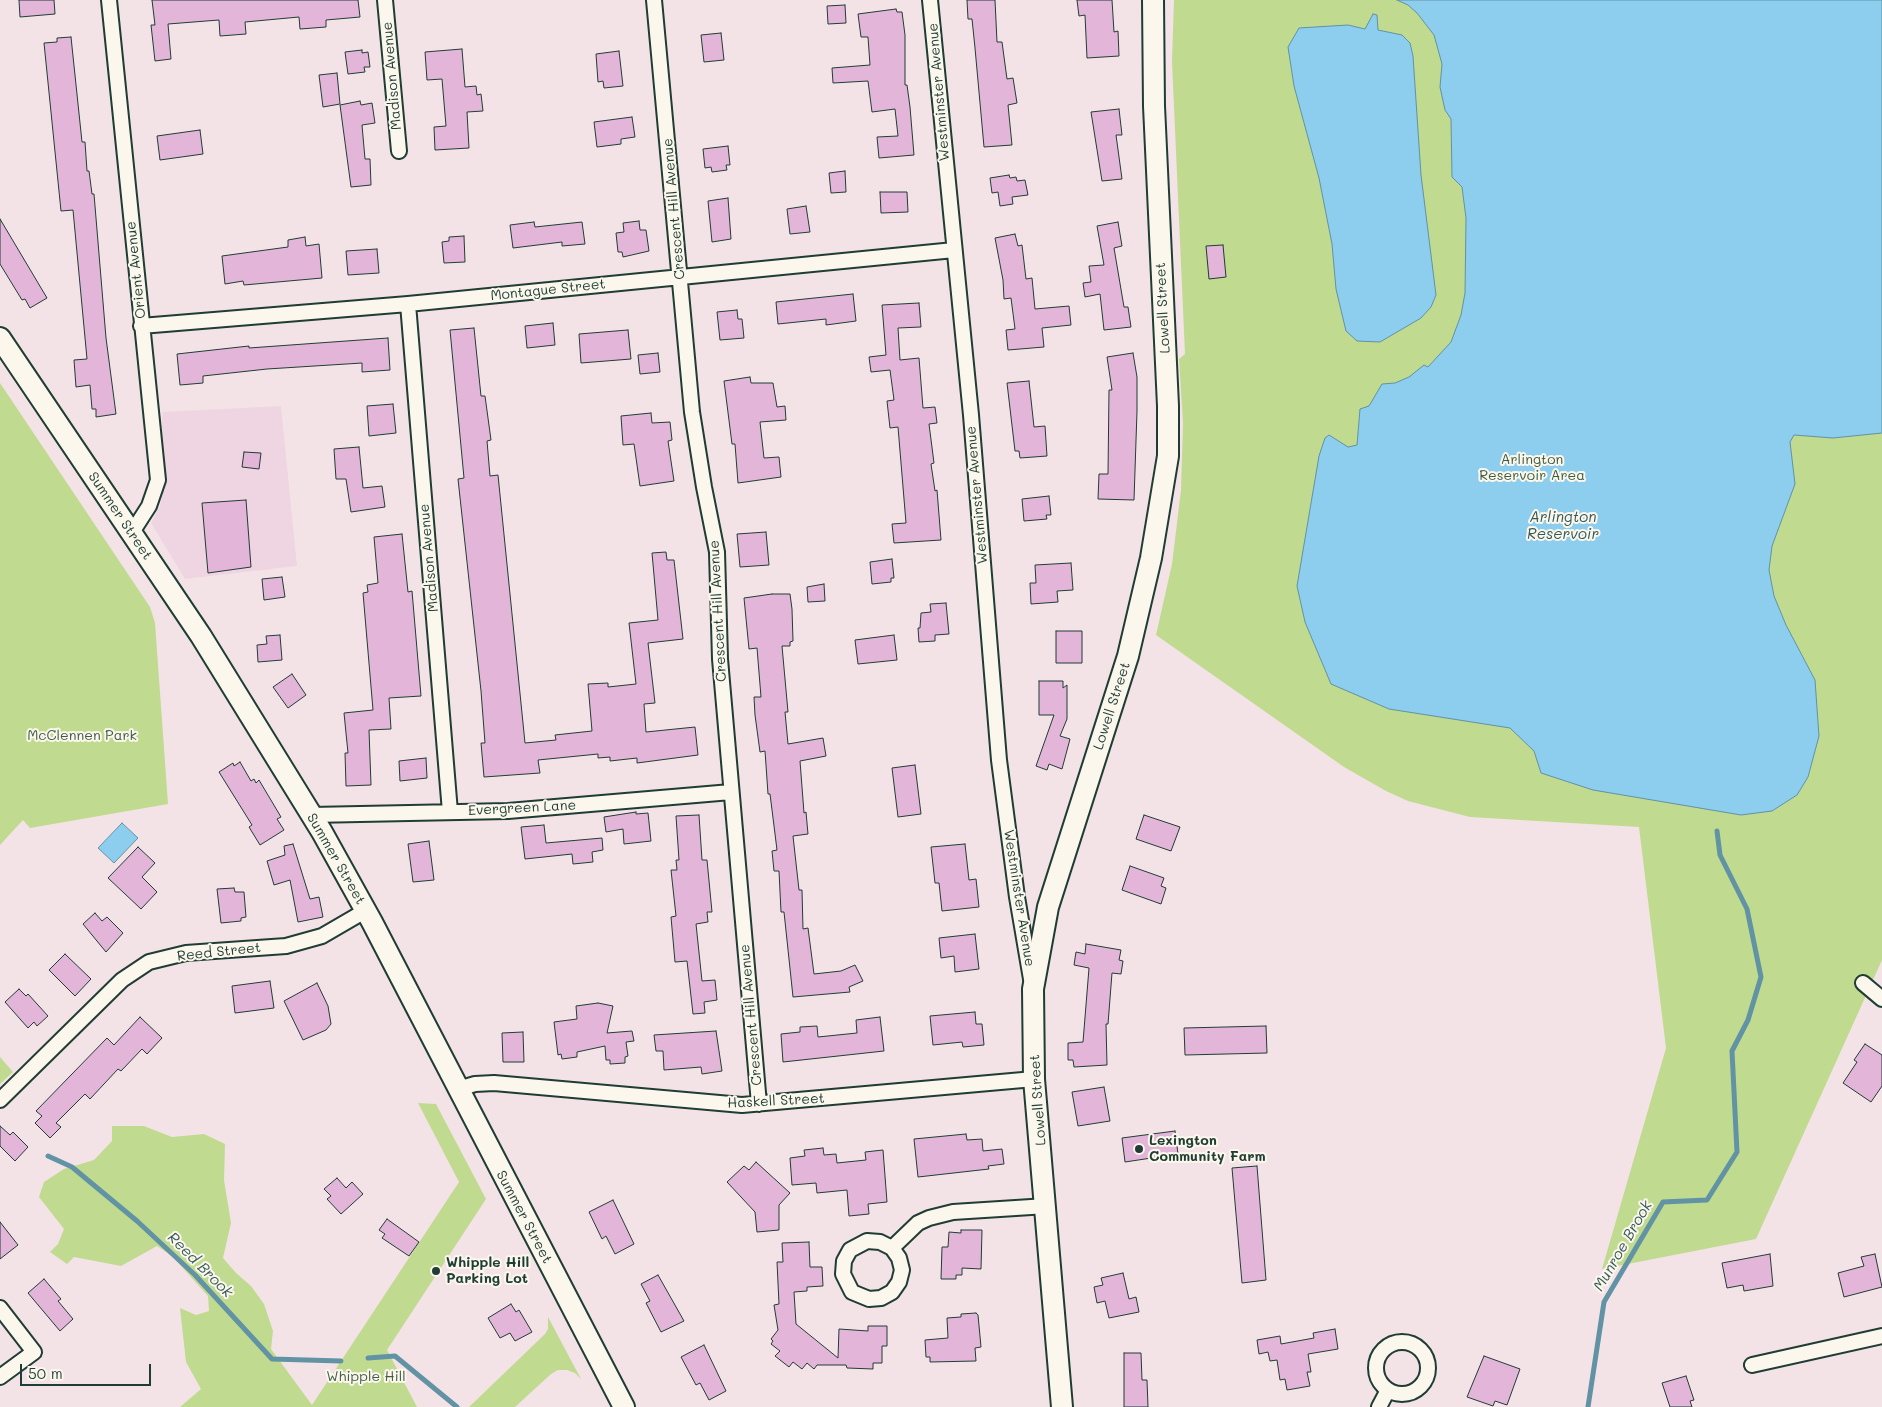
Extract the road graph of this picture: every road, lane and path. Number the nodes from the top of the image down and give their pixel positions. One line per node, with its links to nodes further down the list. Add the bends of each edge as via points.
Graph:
1 (109, 0): 10 (street, Orient Avenue)
2 (384, 0): 6 (street, Madison Avenue)
3 (654, 0): 8 (street, Crescent Hill Avenue)
4 (930, 0): 7 (street, Westminster Avenue)
5 (1153, 0): 18 (main road, Lowell Street, via 1168,456 1152,558 1130,647 1048,907)
6 (399, 151)
7 (954, 250): 8 (street, Montague Street); 18 (street, Westminster Avenue, via 999,760)
8 (680, 277): 9 (street, Montague Street); 13 (street, Crescent Hill Avenue, via 692,412 717,552 720,659)
9 (408, 304): 10 (street, Montague Street); 14 (street, Madison Avenue)
10 (141, 326): 12 (street, Orient Avenue, via 158,480 149,506)
11 (0, 338): 12 (main road, Summer Street)
12 (131, 534): 15 (main road, Summer Street, via 201,636)
13 (732, 792): 14 (street, Evergreen Lane, via 508,811); 23 (street, Crescent Hill Avenue)
14 (450, 812): 15 (street, Evergreen Lane)
15 (311, 815): 16 (main road, Summer Street)
16 (365, 911): 21 (main road, Summer Street); 22 (street, Reed Street, via 322,936 286,946 186,953 149,962 122,980)
17 (1863, 983): 19 (street)
18 (1033, 989): 20 (main road, Lowell Street)
19 (1882, 999)
20 (1034, 1079): 23 (street, Haskell Street); 24 (main road, Lowell Street)
21 (458, 1089): 23 (street, Haskell Street, via 494,1083 721,1104); 31 (main road, Summer Street)
22 (0, 1100)
23 (759, 1104)
24 (1047, 1206): 25 (street, via 941,1214 918,1223); 32 (main road, Lowell Street)
25 (892, 1248): 25 (street, via 902,1270 900,1282 892,1292 881,1298 869,1299 852,1292 843,1274 844,1261 850,1250 868,1241)
26 (0, 1308): 29 (street, via 34,1352)
27 (1882, 1336): 28 (street)
28 (1752, 1365)
29 (0, 1377)
30 (1388, 1390): 33 (street)
31 (624, 1407)
32 (1062, 1407)
33 (1379, 1407)

